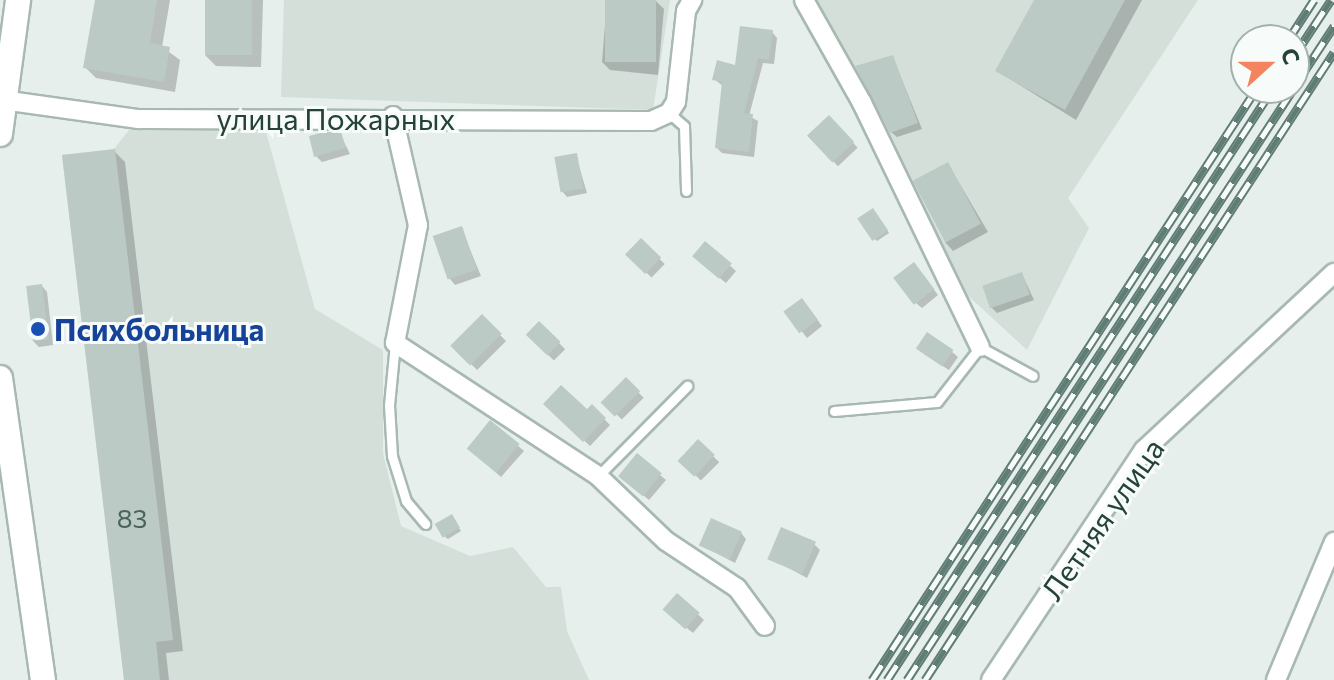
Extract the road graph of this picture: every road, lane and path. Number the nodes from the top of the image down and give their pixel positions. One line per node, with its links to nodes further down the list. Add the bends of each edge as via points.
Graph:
1 (18, 0): 4 (main road)
2 (692, 0): 5 (street, via 676,102)
3 (804, 0): 11 (street, via 862,103)
4 (3, 100): 6 (street, улица Пожарных, via 139,119); 7 (main road)
5 (669, 113): 6 (street, улица Пожарных, via 651,121); 8 (lane, via 684,126)
6 (393, 116): 10 (street, via 418,225)
7 (0, 134)
8 (686, 191)
9 (1334, 273): 22 (street, Летняя улица, via 1144,450)
10 (395, 343): 16 (street); 18 (lane, via 389,405 392,456 406,501)
11 (980, 347): 12 (lane); 15 (lane, via 937,402)
12 (1033, 376)
13 (0, 378): 17 (main road)
14 (687, 386): 16 (lane)
15 (834, 411)
16 (598, 476): 20 (street, via 666,541 737,588)
17 (7, 492): 21 (main road)
18 (425, 524)
19 (1334, 542): 23 (street)
20 (765, 626)
21 (43, 680)
22 (991, 680)
23 (1276, 680)

